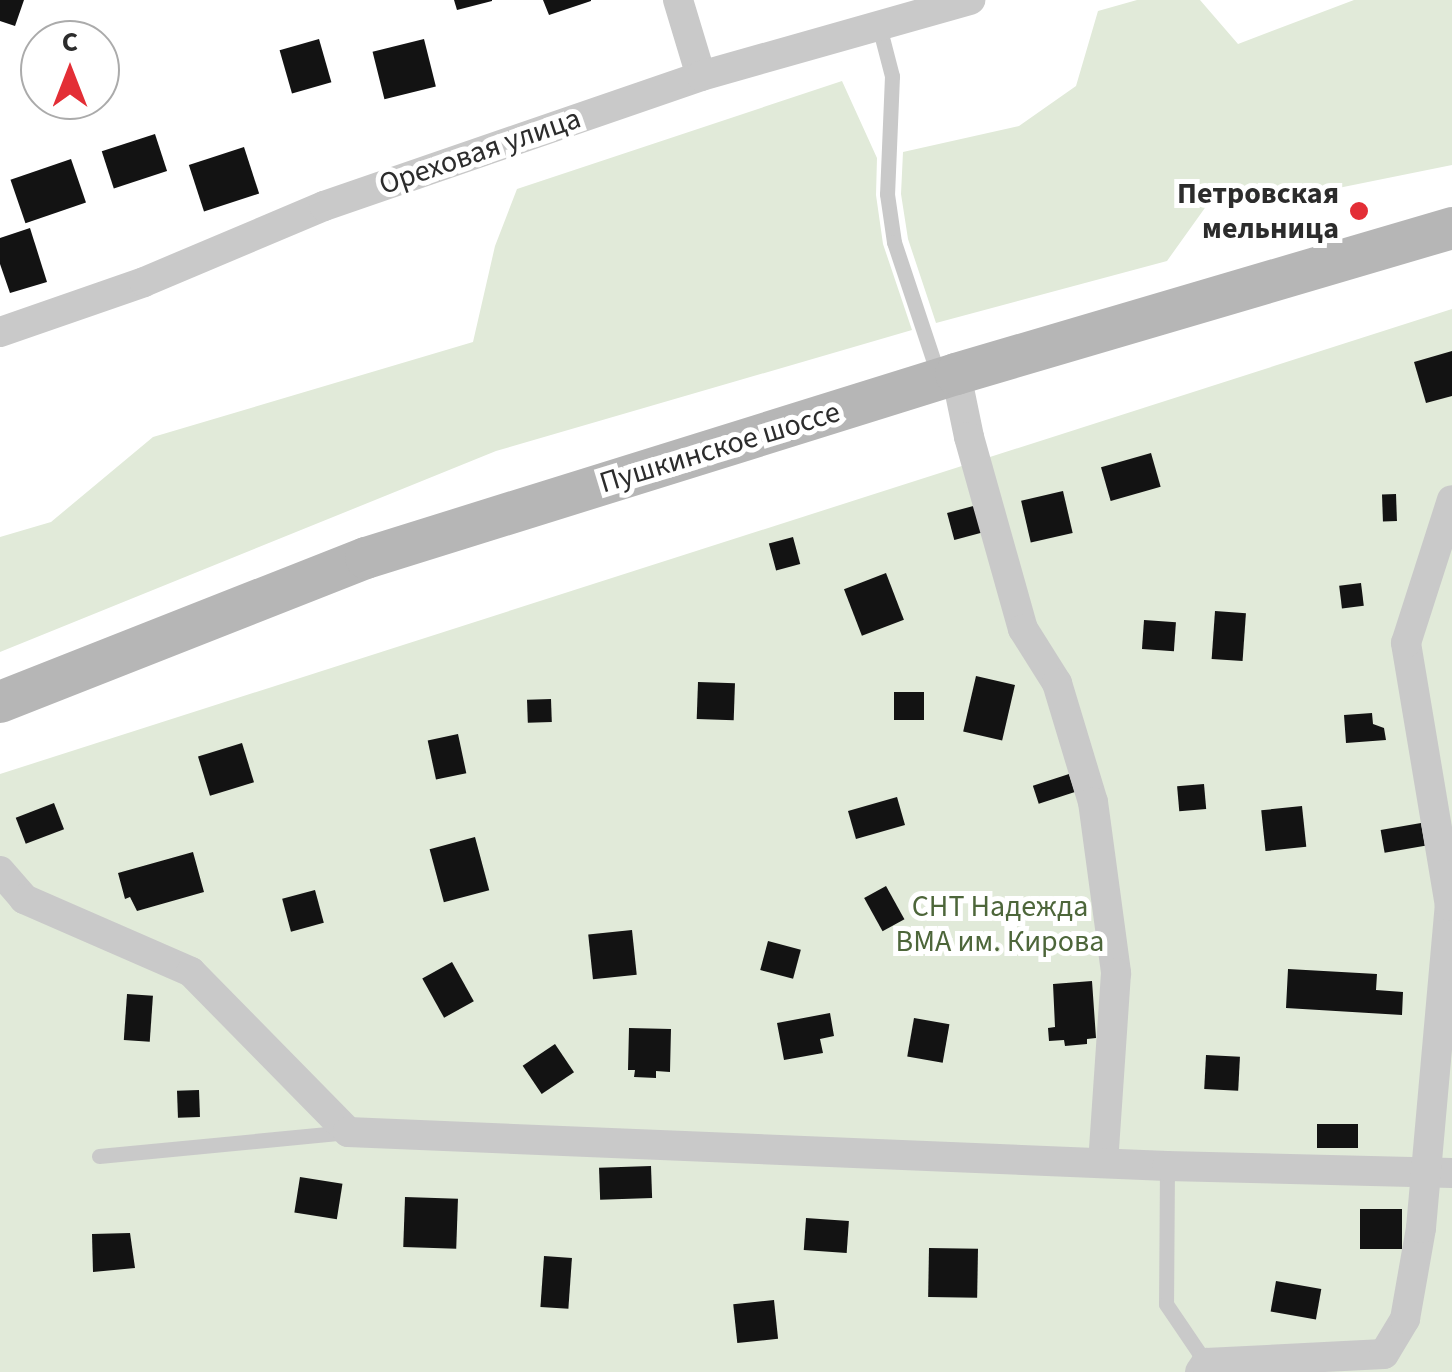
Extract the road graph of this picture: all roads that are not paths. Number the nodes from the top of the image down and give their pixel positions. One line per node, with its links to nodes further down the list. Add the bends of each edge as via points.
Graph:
1 (678, 0): 4 (street)
2 (970, 0): 3 (street, Ореховая улица)
3 (879, 26): 4 (street, Ореховая улица); 7 (lane, via 892,76 887,194 894,242)
4 (701, 76): 6 (street, Ореховая улица, via 324,206 144,282)
5 (1452, 228): 7 (main road, Пушкинское шоссе)
6 (0, 332)
7 (948, 377): 9 (main road, Пушкинское шоссе, via 366,558); 13 (street, via 1023,629 1057,683 1092,802 1116,973)
8 (1452, 500): 15 (street, via 1406,642 1450,906)
9 (0, 702)
10 (0, 871): 11 (street, via 24,899 191,972)
11 (348, 1132): 12 (lane); 13 (street)
12 (98, 1156)
13 (1103, 1163): 14 (street)
14 (1167, 1166): 15 (street); 16 (lane, via 1166,1304)
15 (1439, 1172): 16 (street, via 1405,1319 1384,1354)
16 (1203, 1367)

